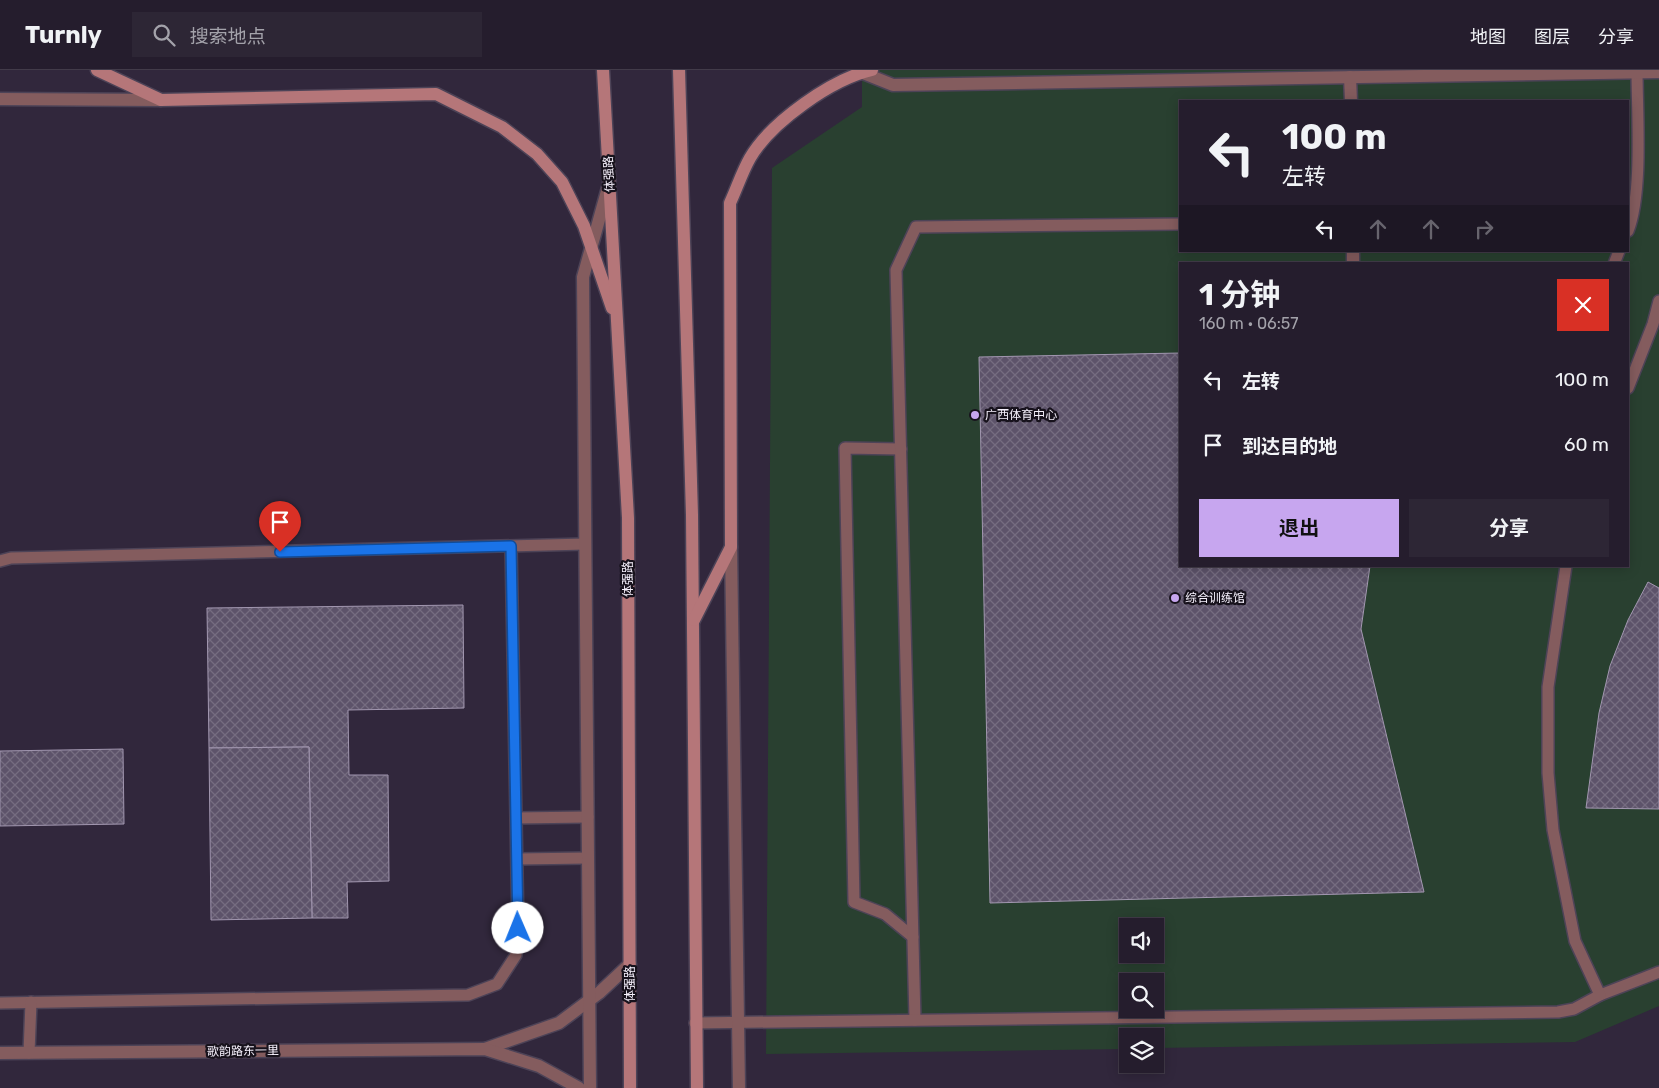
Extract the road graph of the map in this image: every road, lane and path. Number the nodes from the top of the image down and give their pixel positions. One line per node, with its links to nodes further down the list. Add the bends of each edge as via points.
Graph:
1 (96, 70): 9 (main road)
2 (603, 70): 11 (main road, 体强路)
3 (679, 70): 24 (main road)
4 (863, 71): 7 (street, via 893,85); 21 (main road, via 786,116 751,157 730,203)
5 (1637, 71): 6 (street); 7 (street); 12 (lane, via 1637,180)
6 (1659, 72)
7 (1350, 77): 10 (street)
8 (0, 99): 9 (street)
9 (161, 100): 14 (main road, via 436,94 502,127 536,154 562,182)
10 (1351, 100)
11 (609, 182): 14 (street); 16 (main road, 体强路)
12 (1630, 219)
13 (1179, 224): 18 (lane, via 916,227 896,270)
14 (591, 247): 16 (main road); 19 (street, via 583,277)
15 (1659, 301): 17 (lane)
16 (618, 326): 30 (main road, 体强路, via 628,518)
17 (1629, 385)
18 (901, 449): 29 (lane); 29 (lane, via 845,448 854,902 885,914)
19 (585, 544): 20 (lane); 25 (street)
20 (511, 546): 22 (lane, via 11,558); 26 (lane)
21 (731, 547): 24 (main road); 38 (street)
22 (0, 561)
23 (1566, 567): 32 (lane, via 1548,687 1548,773 1553,830 1575,941)
24 (693, 622): 37 (main road)
25 (588, 817): 26 (lane); 27 (street)
26 (516, 818): 28 (lane)
27 (588, 858): 28 (lane); 33 (street)
28 (517, 859): 34 (lane, via 516,955 497,984 468,995)
29 (913, 937): 36 (lane)
30 (630, 964): 33 (street, 歌韵路东一里); 44 (main road, 体强路)
31 (1659, 972): 32 (lane)
32 (1600, 995): 36 (lane, via 1574,1009 1558,1012)
33 (590, 1000): 39 (street, 歌韵路东一里, via 559,1023); 43 (street)
34 (31, 1002): 35 (lane); 41 (lane)
35 (0, 1003)
36 (915, 1020): 38 (lane)
37 (695, 1023): 38 (lane); 45 (main road)
38 (738, 1023): 46 (street)
39 (485, 1049): 41 (street, 歌韵路东一里); 42 (street, 歌韵路东一里, via 539,1066)
40 (0, 1053): 41 (street, 歌韵路东一里)
41 (29, 1053)
42 (579, 1088)
43 (590, 1088)
44 (630, 1088)
45 (696, 1088)
46 (739, 1088)

